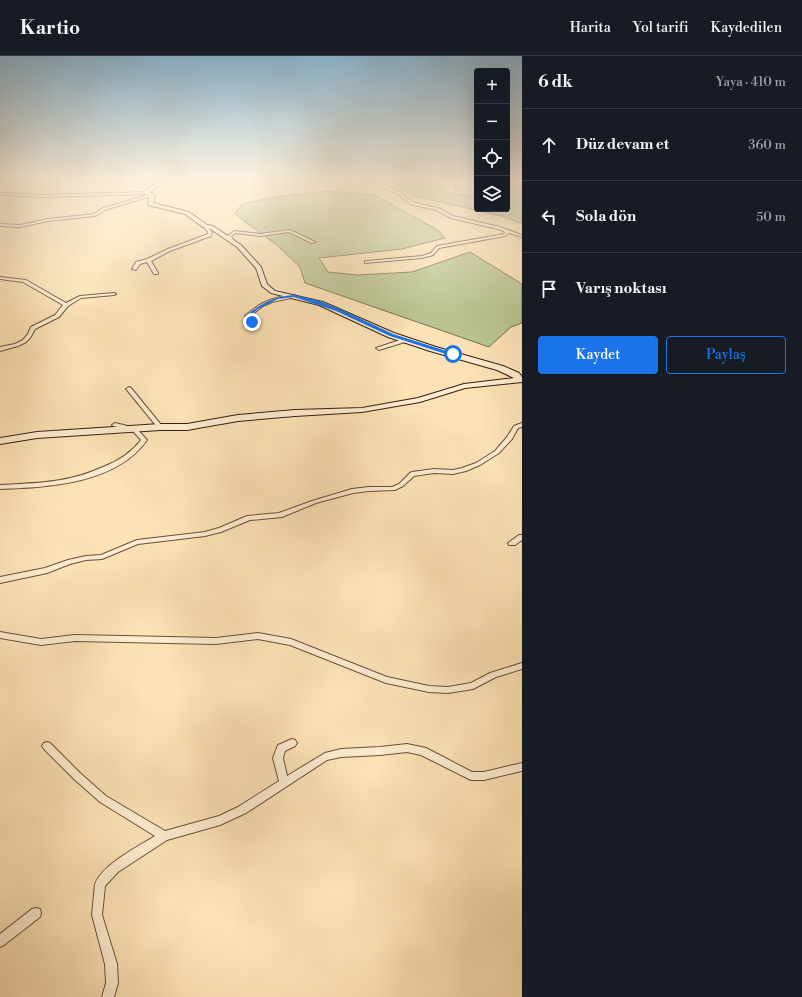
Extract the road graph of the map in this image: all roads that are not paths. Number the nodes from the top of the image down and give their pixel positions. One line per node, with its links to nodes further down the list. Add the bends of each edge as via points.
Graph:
1 (34, 223): 4 (street, via 20,226)
2 (201, 223): 5 (street)
3 (475, 223): 6 (street)
4 (0, 225)
5 (205, 226): 8 (street, via 211,227); 10 (street, via 210,235)
6 (505, 230): 7 (street); 11 (street, via 505,235 438,247 429,256)
7 (522, 236)
8 (232, 241): 9 (street, via 229,236 235,232 260,235 290,231); 16 (street, via 259,268 266,287 273,292)
9 (313, 242)
10 (149, 260): 12 (street, via 138,263); 13 (street)
11 (367, 262)
12 (134, 269)
13 (156, 274)
14 (0, 278): 17 (street, via 24,281)
15 (114, 294): 17 (street, via 85,296)
16 (294, 296): 18 (street, via 278,298 257,308 247,316); 19 (street, via 338,310 371,327)
17 (66, 305): 21 (street, via 57,316 33,328 30,338 26,341)
18 (252, 322)
19 (406, 340): 20 (street); 22 (street, via 500,368)
20 (378, 348)
21 (0, 349)
22 (521, 380): 26 (street, via 464,386 420,400 370,409 238,418 188,427)
23 (129, 389): 26 (street)
24 (115, 425): 27 (street)
25 (522, 425): 32 (street, via 516,427 497,452 464,470 412,474 392,489 352,492 314,502 280,515 249,518 205,534 137,542 102,557 80,559 47,570)
26 (160, 426): 27 (street)
27 (134, 429): 28 (street, via 37,435); 29 (street, via 144,440 126,459 69,481)
28 (0, 441)
29 (0, 487)
30 (522, 537): 31 (street)
31 (512, 543)
32 (0, 580)
33 (0, 635): 34 (street, via 42,642 75,638 209,641 258,636 291,642 386,680 429,689 448,690 473,686)
34 (522, 666)
35 (292, 743): 38 (street, via 281,748 278,758)
36 (47, 746): 39 (street, via 104,799)
37 (522, 767): 38 (street, via 484,776 471,776 424,751 407,748 326,757)
38 (284, 782): 39 (street, via 242,810 220,820)
39 (164, 836): 42 (street, via 114,868 100,884 98,915 111,964 112,983)
40 (36, 913): 41 (street)
41 (0, 941)
42 (108, 997)

